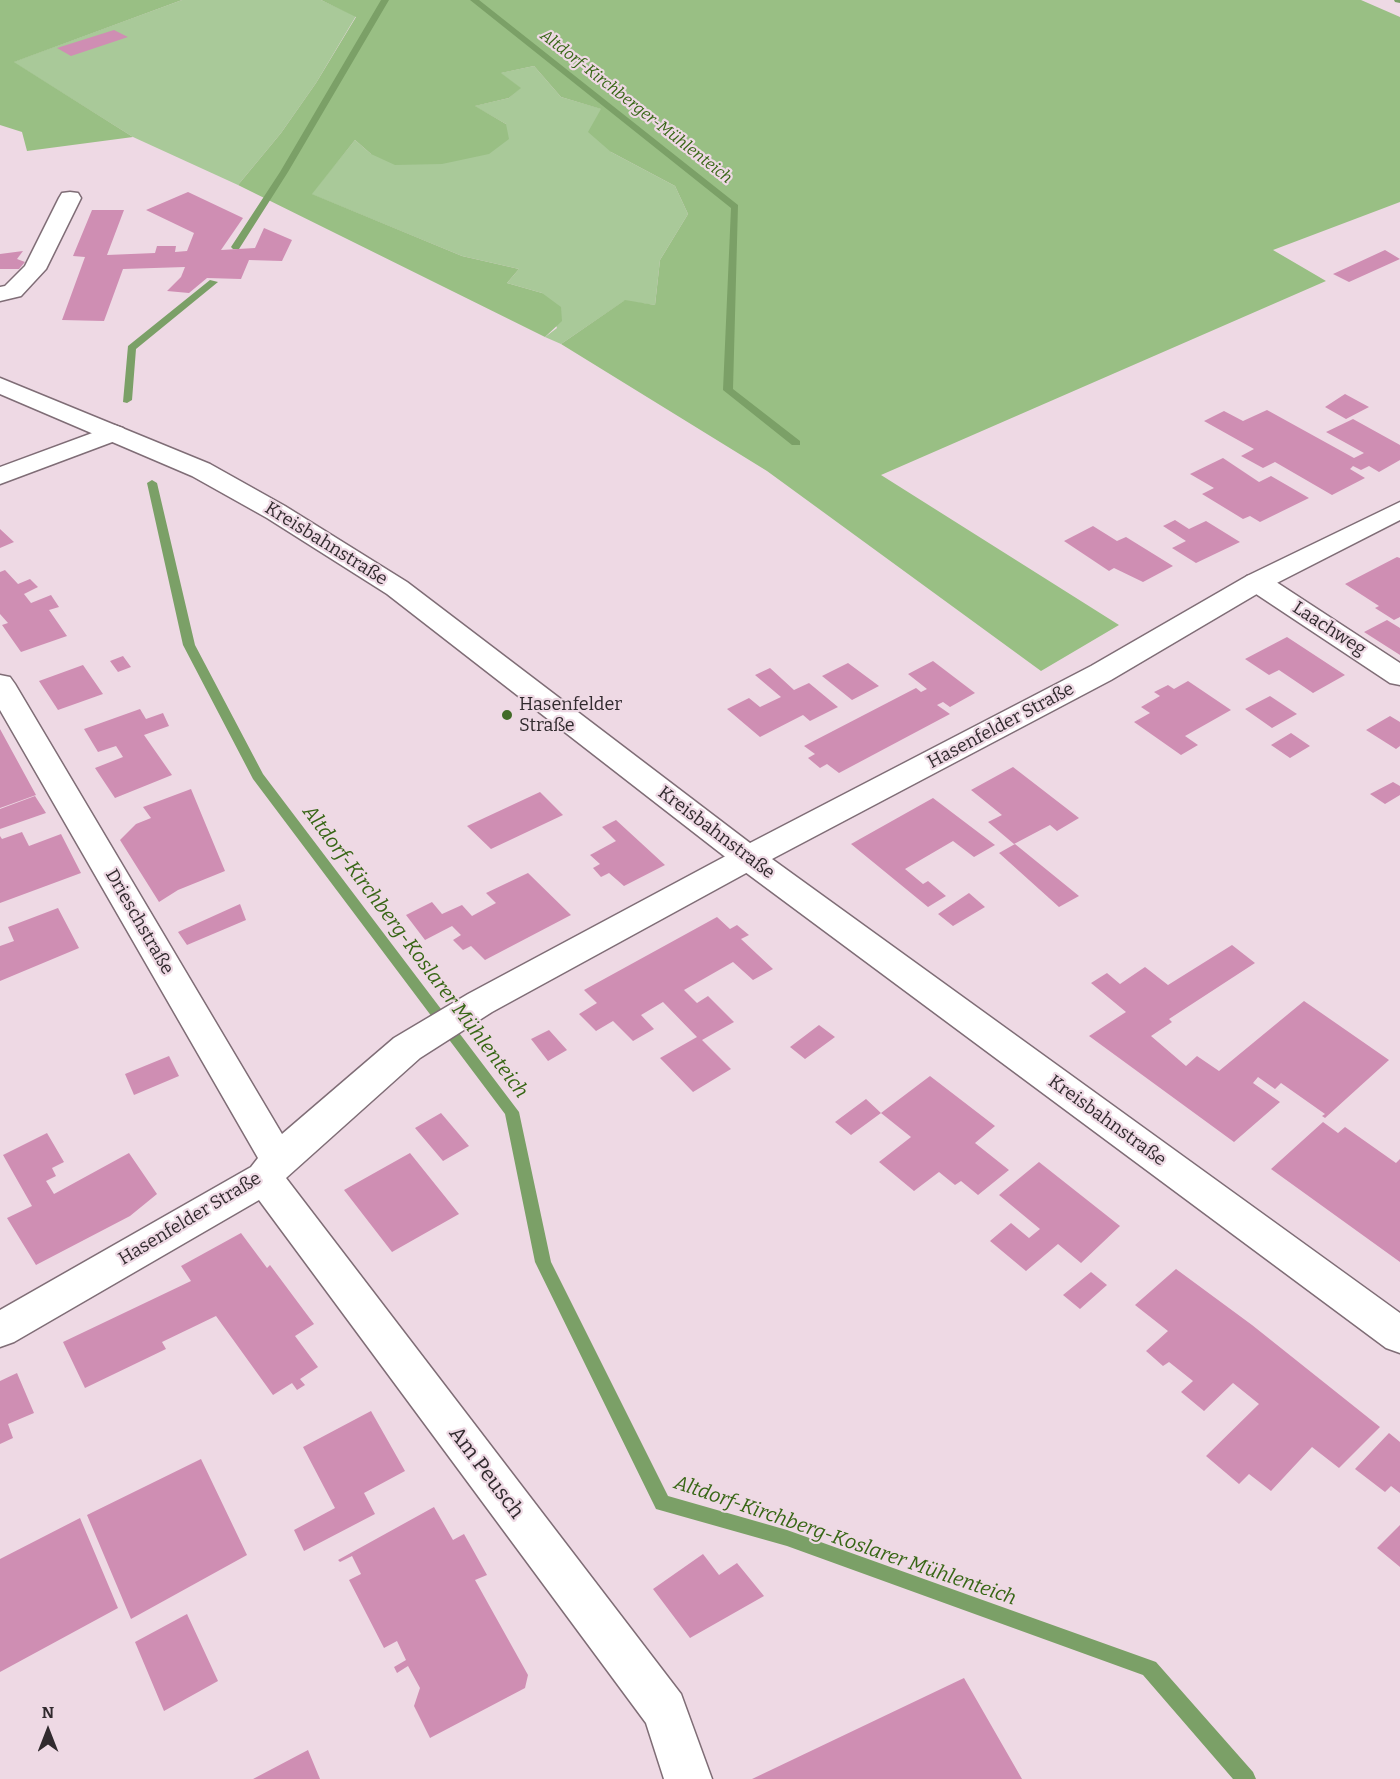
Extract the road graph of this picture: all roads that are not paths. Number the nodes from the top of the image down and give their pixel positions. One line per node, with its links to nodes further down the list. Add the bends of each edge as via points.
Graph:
1 (70, 198): 2 (street, via 35,269 13,291)
2 (0, 294)
3 (0, 385): 4 (street, Kreisbahnstraße)
4 (114, 433): 5 (street); 10 (street, Kreisbahnstraße, via 201,470 397,588)
5 (0, 476)
6 (1400, 510): 7 (street, Hasenfelder Straße)
7 (1257, 582): 8 (street, Laachweg); 10 (street, Hasenfelder Straße, via 1101,673)
8 (1400, 676)
9 (0, 684): 11 (street, Drieschstraße)
10 (748, 858): 11 (street, Hasenfelder Straße, via 480,1003 407,1048); 13 (street, Kreisbahnstraße)
11 (271, 1169): 12 (street, Hasenfelder Straße); 14 (street, Am Peusch, via 665,1710)
12 (0, 1330)
13 (1400, 1336)
14 (688, 1779)

